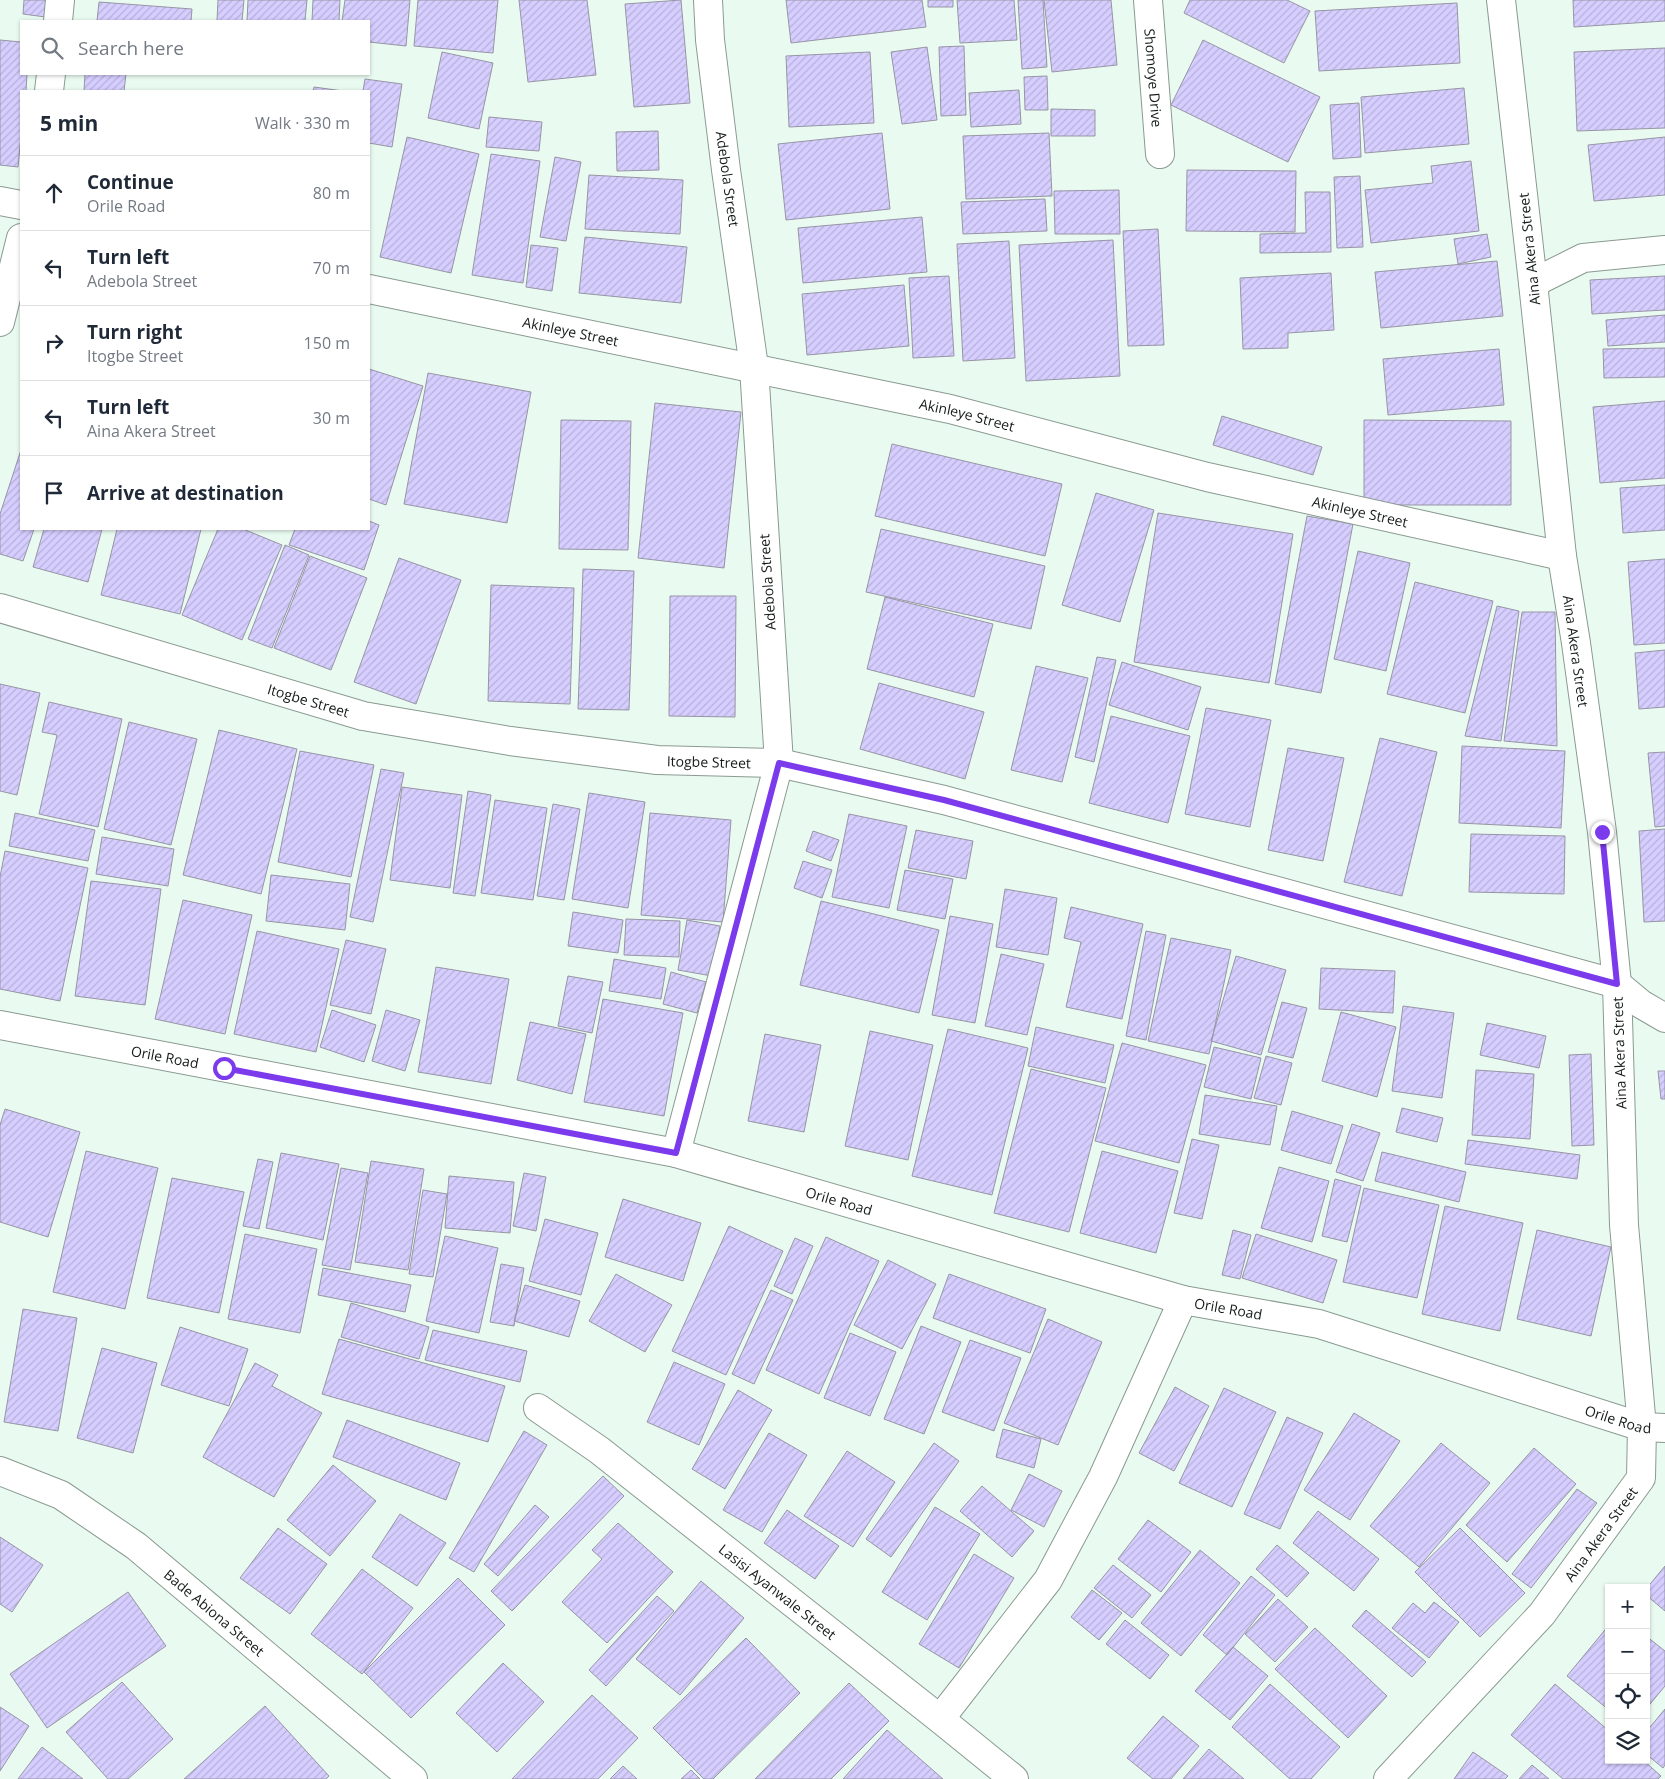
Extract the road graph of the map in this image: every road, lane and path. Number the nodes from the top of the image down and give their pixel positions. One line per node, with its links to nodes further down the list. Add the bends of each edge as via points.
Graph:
1 (60, 0): 5 (street)
2 (708, 0): 16 (street, Adebola Street, via 726,170)
3 (1148, 0): 8 (street, Shomoye Drive)
4 (1501, 0): 13 (street, Aina Akera Street)
5 (58, 20)
6 (51, 75): 7 (street)
7 (49, 90)
8 (1160, 154)
9 (0, 200): 10 (street)
10 (20, 205)
11 (20, 242): 15 (street)
12 (1665, 250): 13 (street, via 1583,258)
13 (1533, 283): 17 (street, Aina Akera Street)
14 (370, 289): 16 (street, Akinleye Street)
15 (0, 322)
16 (754, 367): 17 (street, Akinleye Street, via 950,409 1207,477); 19 (street, Adebola Street)
17 (1562, 556): 20 (street, Aina Akera Street, via 1602,832)
18 (0, 608): 19 (street, Itogbe Street, via 363,716 510,741 657,760)
19 (779, 763): 20 (street, Itogbe Street, via 944,800); 23 (street, Adebola Street)
20 (1617, 984): 21 (street, Itogbe Street); 26 (street, Aina Akera Street, via 1624,1225)
21 (1665, 1018)
22 (0, 1024): 23 (street, Orile Road)
23 (676, 1153): 24 (street, Orile Road)
24 (1183, 1300): 26 (street, Orile Road, via 1319,1324); 28 (street, via 1103,1477 1048,1580)
25 (538, 1408): 28 (street, Lasisi Ayanwale Street, via 600,1450)
26 (1654, 1427): 31 (street, Aina Akera Street, via 1641,1478 1542,1614)
27 (0, 1471): 29 (street, Bade Abiona Street, via 61,1495 136,1546)
28 (940, 1719): 30 (street, Lasisi Ayanwale Street)
29 (413, 1779)
30 (1014, 1779)
31 (1388, 1779)

